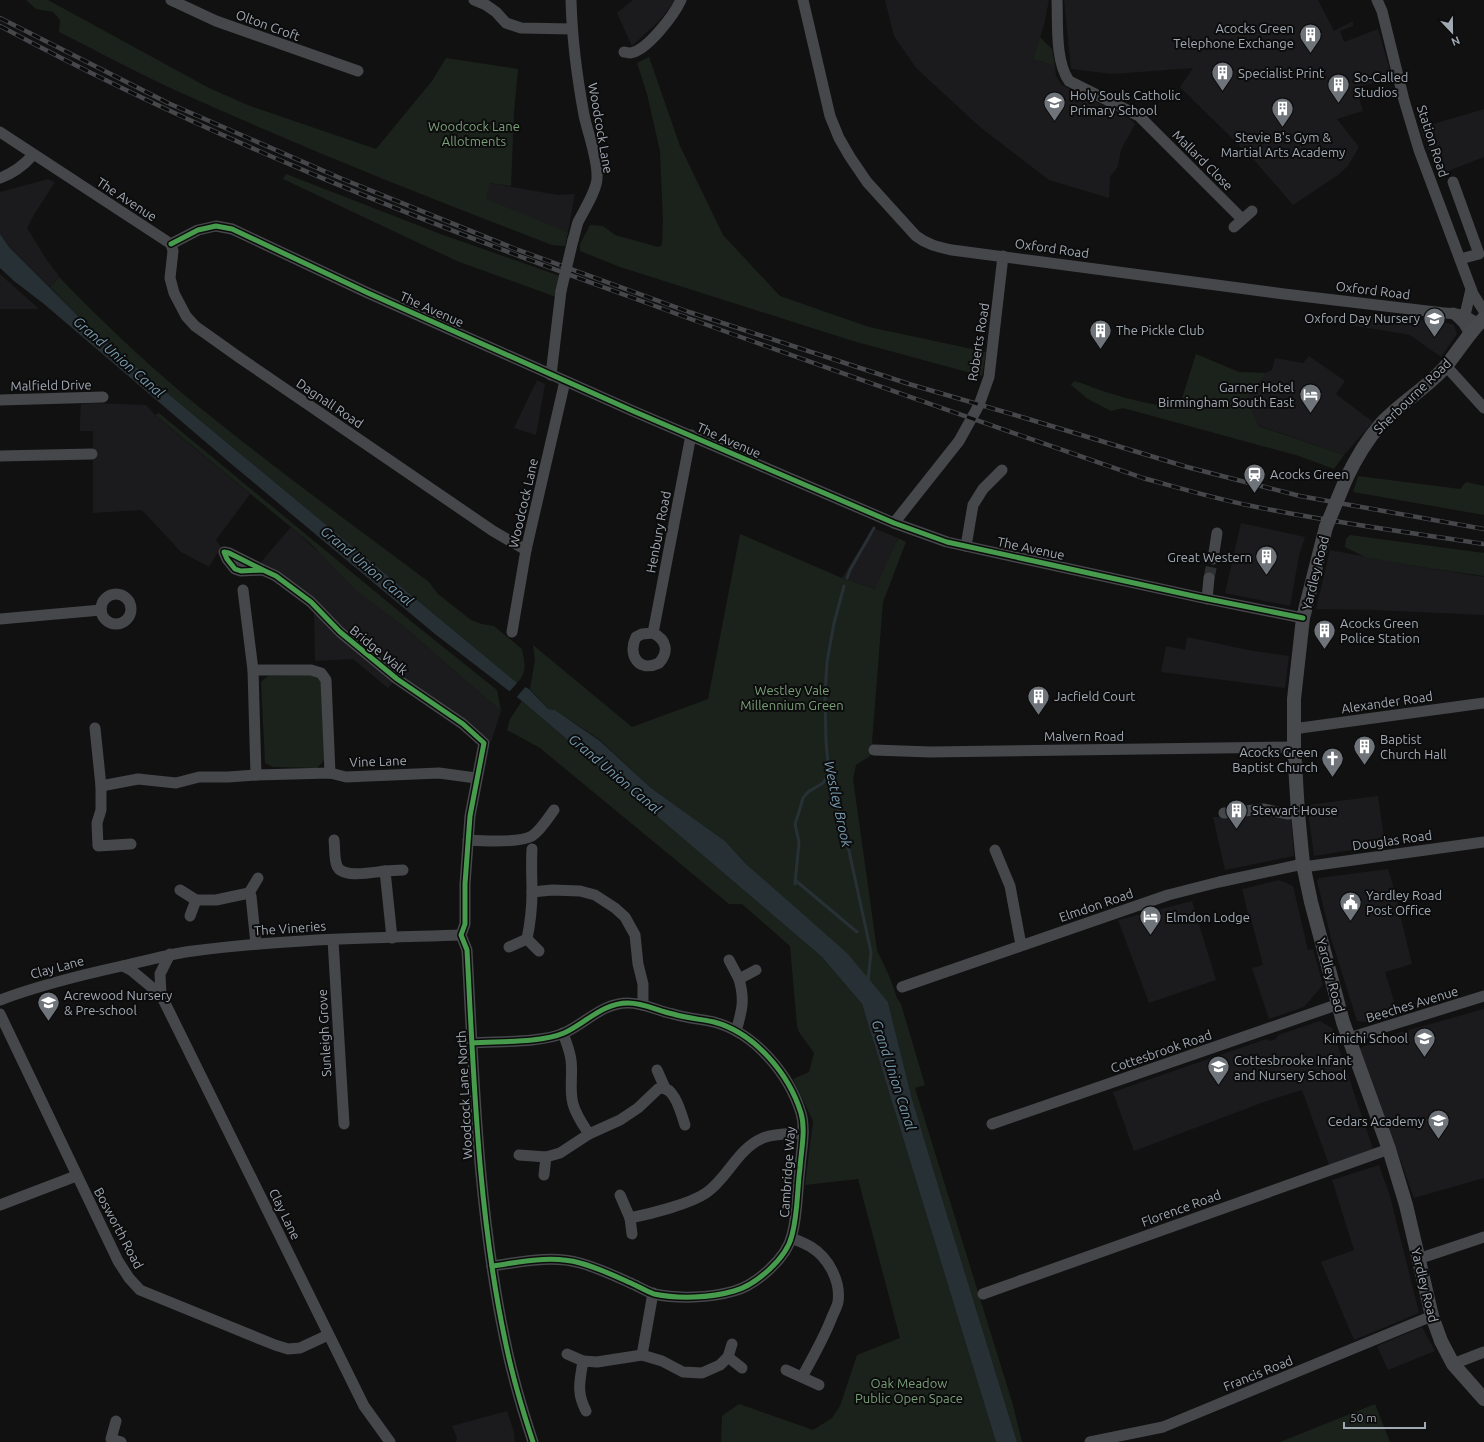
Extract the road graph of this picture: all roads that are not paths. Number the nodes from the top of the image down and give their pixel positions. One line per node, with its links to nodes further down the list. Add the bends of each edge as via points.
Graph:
1 (171, 0): 10 (street, Olton Croft, via 216,21)
2 (474, 0): 8 (street, via 496,12 506,23 521,28)
3 (571, 0): 8 (street, Woodcock Lane)
4 (681, 0): 9 (street, via 658,33 644,47 631,53)
5 (803, 0): 19 (street, Oxford Road, via 830,116 850,157 867,182 925,243 936,247)
6 (1057, 0): 16 (street, Mallard Close, via 1057,34 1062,68 1069,81 1139,116)
7 (1377, 0): 20 (street, Station Road, via 1419,150)
8 (572, 29): 28 (street, Woodcock Lane, bridge, via 574,56 597,179 573,240 562,291)
9 (624, 52)
10 (358, 71)
11 (0, 132): 12 (street, The Avenue)
12 (34, 155): 13 (street, via 21,167); 18 (street, The Avenue)
13 (0, 178)
14 (1453, 182): 20 (street, via 1479,254)
15 (1252, 211): 16 (street)
16 (1242, 219): 17 (street)
17 (1234, 227)
18 (171, 244): 28 (street, The Avenue, via 198,230 216,226 232,229); 41 (street, Dagnall Road, via 173,251 170,278 174,293 186,316 195,326 496,533)
19 (1003, 256): 23 (street, Oxford Road); 37 (street, Roberts Road, via 989,377 979,405 958,441)
20 (1460, 260): 21 (street, Station Road)
21 (1471, 288): 22 (street, Station Road); 24 (street)
22 (1484, 311)
23 (1453, 314): 24 (street, Oxford Road); 26 (street, via 1462,321)
24 (1465, 315): 25 (street, Oxford Road)
25 (1481, 321): 26 (main road, Sherbourne Road)
26 (1469, 335): 27 (main road, Sherbourne Road)
27 (1446, 366): 32 (street); 38 (main road, Sherbourne Road, bridge, via 1380,425 1355,459)
28 (551, 374): 29 (street, The Avenue)
29 (565, 381): 33 (street, The Avenue); 41 (street, Woodcock Lane)
30 (103, 397): 31 (street, Malfield Drive)
31 (0, 400)
32 (1484, 408)
33 (691, 436): 37 (street, The Avenue); 51 (street, Henbury Road)
34 (92, 454): 35 (street)
35 (0, 456)
36 (1002, 470): 40 (street, via 983,489 973,505)
37 (894, 524): 40 (street, The Avenue, via 926,536)
38 (1326, 527): 48 (main road, Yardley Road)
39 (1217, 533): 42 (street)
40 (966, 546): 46 (street, The Avenue)
41 (526, 550): 50 (street, Woodcock Lane)
42 (1213, 559)
43 (263, 570): 60 (street, Bridge Walk, via 276,576 311,602 351,642 397,679 463,724 484,743)
44 (1209, 578): 46 (street)
45 (243, 590): 52 (street)
46 (1207, 599): 48 (street, The Avenue)
47 (101, 610): 49 (street)
48 (1303, 618): 55 (main road, Yardley Road, via 1294,699)
49 (0, 620)
50 (512, 632)
51 (653, 633)
52 (253, 670): 58 (street, via 311,670 321,673 326,680); 59 (street)
53 (1484, 703): 55 (street, Alexander Road)
54 (95, 728): 61 (street)
55 (1294, 729): 56 (main road, Yardley Road)
56 (1294, 747): 57 (street, Malvern Road, via 931,752); 64 (main road, Yardley Road)
57 (874, 750)
58 (330, 773): 59 (street, Vine Lane); 60 (street, Vine Lane, via 346,777 439,773)
59 (256, 775): 61 (street, Vine Lane, via 199,777 176,783 138,779)
60 (476, 778): 66 (street)
61 (101, 786): 68 (street, via 101,810 97,823 98,846)
62 (554, 810): 66 (street, via 532,836 485,842)
63 (1224, 813): 64 (street, via 1264,809 1287,814)
64 (1298, 813): 71 (main road, Yardley Road)
65 (334, 840): 73 (street, via 337,866 343,872)
66 (468, 840): 80 (street, via 465,924)
67 (1484, 842): 71 (street, Douglas Road)
68 (131, 844)
69 (532, 849): 76 (street)
70 (995, 850): 85 (street, via 1010,886)
71 (1303, 865): 85 (street, Elmdon Road, via 1168,895); 97 (main road, Yardley Road)
72 (403, 870): 73 (street)
73 (385, 872): 81 (street)
74 (258, 878): 77 (street)
75 (180, 890): 78 (street)
76 (532, 892): 82 (street, via 531,921); 98 (street, via 580,891 595,895 625,917 635,935 643,984)
77 (248, 893): 78 (street, via 216,900); 84 (street, via 251,896)
78 (196, 900): 79 (street)
79 (190, 916)
80 (461, 935): 81 (street, The Vineries); 103 (street, Woodcock Lane North, via 467,950)
81 (392, 938): 83 (street, The Vineries)
82 (527, 939): 86 (street); 87 (street)
83 (333, 940): 84 (street, The Vineries); 106 (street, Sunleigh Grove)
84 (256, 944): 88 (street, The Vineries)
85 (1021, 946): 93 (street, Elmdon Road)
86 (509, 947)
87 (539, 951)
88 (170, 954): 90 (street, The Vineries); 94 (street, Clay Lane, via 160,974)
89 (729, 960): 92 (street)
90 (123, 966): 94 (street, Clay Lane); 96 (street, Clay Lane, via 51,982)
91 (756, 970): 92 (street)
92 (739, 979): 100 (street, via 743,1009)
93 (902, 987)
94 (160, 995): 127 (street, Clay Lane)
95 (1484, 996): 102 (street, Beeches Avenue)
96 (0, 1000)
97 (1339, 1004): 102 (main road, Yardley Road); 107 (street, Cottesbrook Road)
98 (643, 1005): 100 (street, Cambridge Way, via 672,1014 715,1022); 101 (street, Cambridge Way, via 628,1003 609,1006)
99 (0, 1014): 115 (street, Bosworth Road)
100 (736, 1031): 109 (street, Cambridge Way, via 768,1057 789,1086 802,1115)
101 (563, 1033): 103 (street, Cambridge Way, via 535,1040); 110 (street, via 571,1058 573,1103 576,1114)
102 (1349, 1038): 111 (main road, Yardley Road)
103 (472, 1043): 123 (street, Woodcock Lane North, via 479,1164)
104 (657, 1070): 105 (street)
105 (664, 1088): 108 (street, via 670,1091 679,1106); 110 (street, via 658,1089 638,1108 620,1120)
106 (344, 1124)
107 (992, 1124)
108 (685, 1125)
109 (803, 1133): 118 (street, via 763,1138 743,1153 717,1185 697,1199); 120 (street, Cambridge Way)
110 (589, 1134): 113 (street, via 560,1153)
111 (1389, 1149): 122 (main road, Yardley Road, via 1406,1205); 125 (street, Florence Road)
112 (519, 1155): 113 (street)
113 (546, 1157): 114 (street)
114 (544, 1175)
115 (76, 1176): 117 (street); 127 (street, Bosworth Road, via 118,1261 140,1290 288,1349 300,1348)
116 (620, 1195): 118 (street)
117 (0, 1204)
118 (630, 1218): 119 (street)
119 (632, 1234)
120 (792, 1238): 124 (street, Cambridge Way, via 769,1270 734,1291 688,1297); 137 (street, via 812,1247 821,1256 835,1277 838,1291 838,1304 830,1324)
121 (1484, 1238): 122 (street)
122 (1418, 1259): 126 (main road, Yardley Road)
123 (492, 1266): 124 (street, Cambridge Way, via 549,1259 566,1260 605,1272); 142 (street, Woodcock Lane North, via 505,1340)
124 (653, 1293): 131 (street)
125 (983, 1294)
126 (1432, 1316): 134 (main road, Yardley Road); 145 (street, Francis Road, via 1163,1427)
127 (328, 1335): 144 (street, Clay Lane, via 364,1406)
128 (732, 1344): 132 (street)
129 (1484, 1352): 134 (street)
130 (567, 1354): 133 (street)
131 (642, 1355): 132 (street, via 662,1361 683,1372 695,1373 702,1373 720,1365); 133 (street, via 597,1362)
132 (728, 1357): 135 (street)
133 (583, 1361): 140 (street, via 579,1389)
134 (1453, 1364): 139 (main road, Yardley Road)
135 (742, 1368)
136 (786, 1370): 137 (street)
137 (802, 1377): 138 (street)
138 (819, 1386)
139 (1484, 1399)
140 (586, 1411)
141 (116, 1421): 143 (street, via 111,1439)
142 (531, 1441)
143 (121, 1442)
144 (390, 1442)
145 (1090, 1442)

